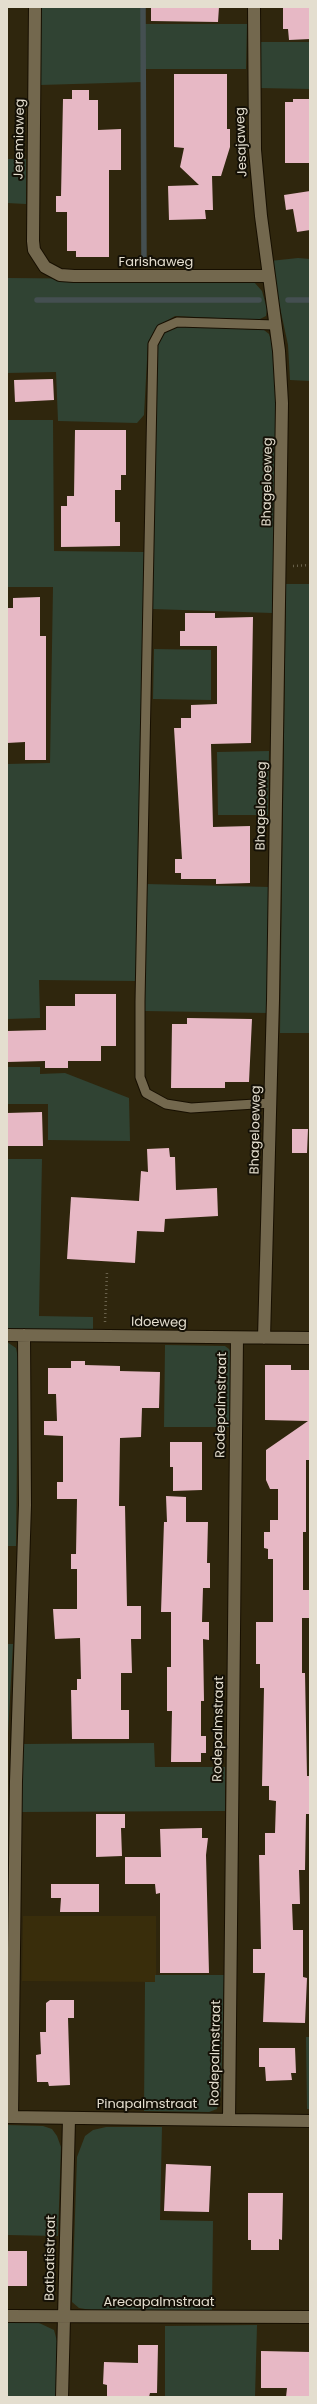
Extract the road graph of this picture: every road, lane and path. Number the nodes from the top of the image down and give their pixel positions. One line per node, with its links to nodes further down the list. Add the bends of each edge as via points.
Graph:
1 (35, 7): 3 (street, Jeremiaweg, via 33,241 38,259)
2 (254, 7): 4 (street, Jesajaweg, via 255,150)
3 (45, 267): 4 (street, Farishaweg, via 60,275 74,276)
4 (269, 276): 5 (street, Bhageloeweg)
5 (275, 326): 6 (street, Bhageloeweg, via 280,352 282,454); 6 (lane, via 177,322 162,329 153,344 140,1001 140,1077 146,1093 166,1104 191,1108)
6 (271, 1103): 12 (street, Bhageloeweg)
7 (107, 1272): 10 (path)
8 (7, 1335): 9 (street, Idoeweg)
9 (24, 1335): 10 (street, Idoeweg); 14 (street, via 25,1505)
10 (104, 1336): 11 (street, Idoeweg)
11 (237, 1338): 12 (street, Idoeweg); 16 (street, Rodepalmstraat)
12 (264, 1338): 13 (street, Idoeweg)
13 (310, 1338)
14 (9, 2117): 15 (street, Pinapalmstraat)
15 (69, 2119): 16 (street, Pinapalmstraat); 19 (street, Batbatistraat)
16 (229, 2120): 17 (street, Pinapalmstraat)
17 (310, 2121)
18 (7, 2316): 19 (street, Arecapalmstraat)
19 (64, 2317): 20 (street, Arecapalmstraat); 21 (street, Batbatistraat)
20 (310, 2317)
21 (62, 2397)

